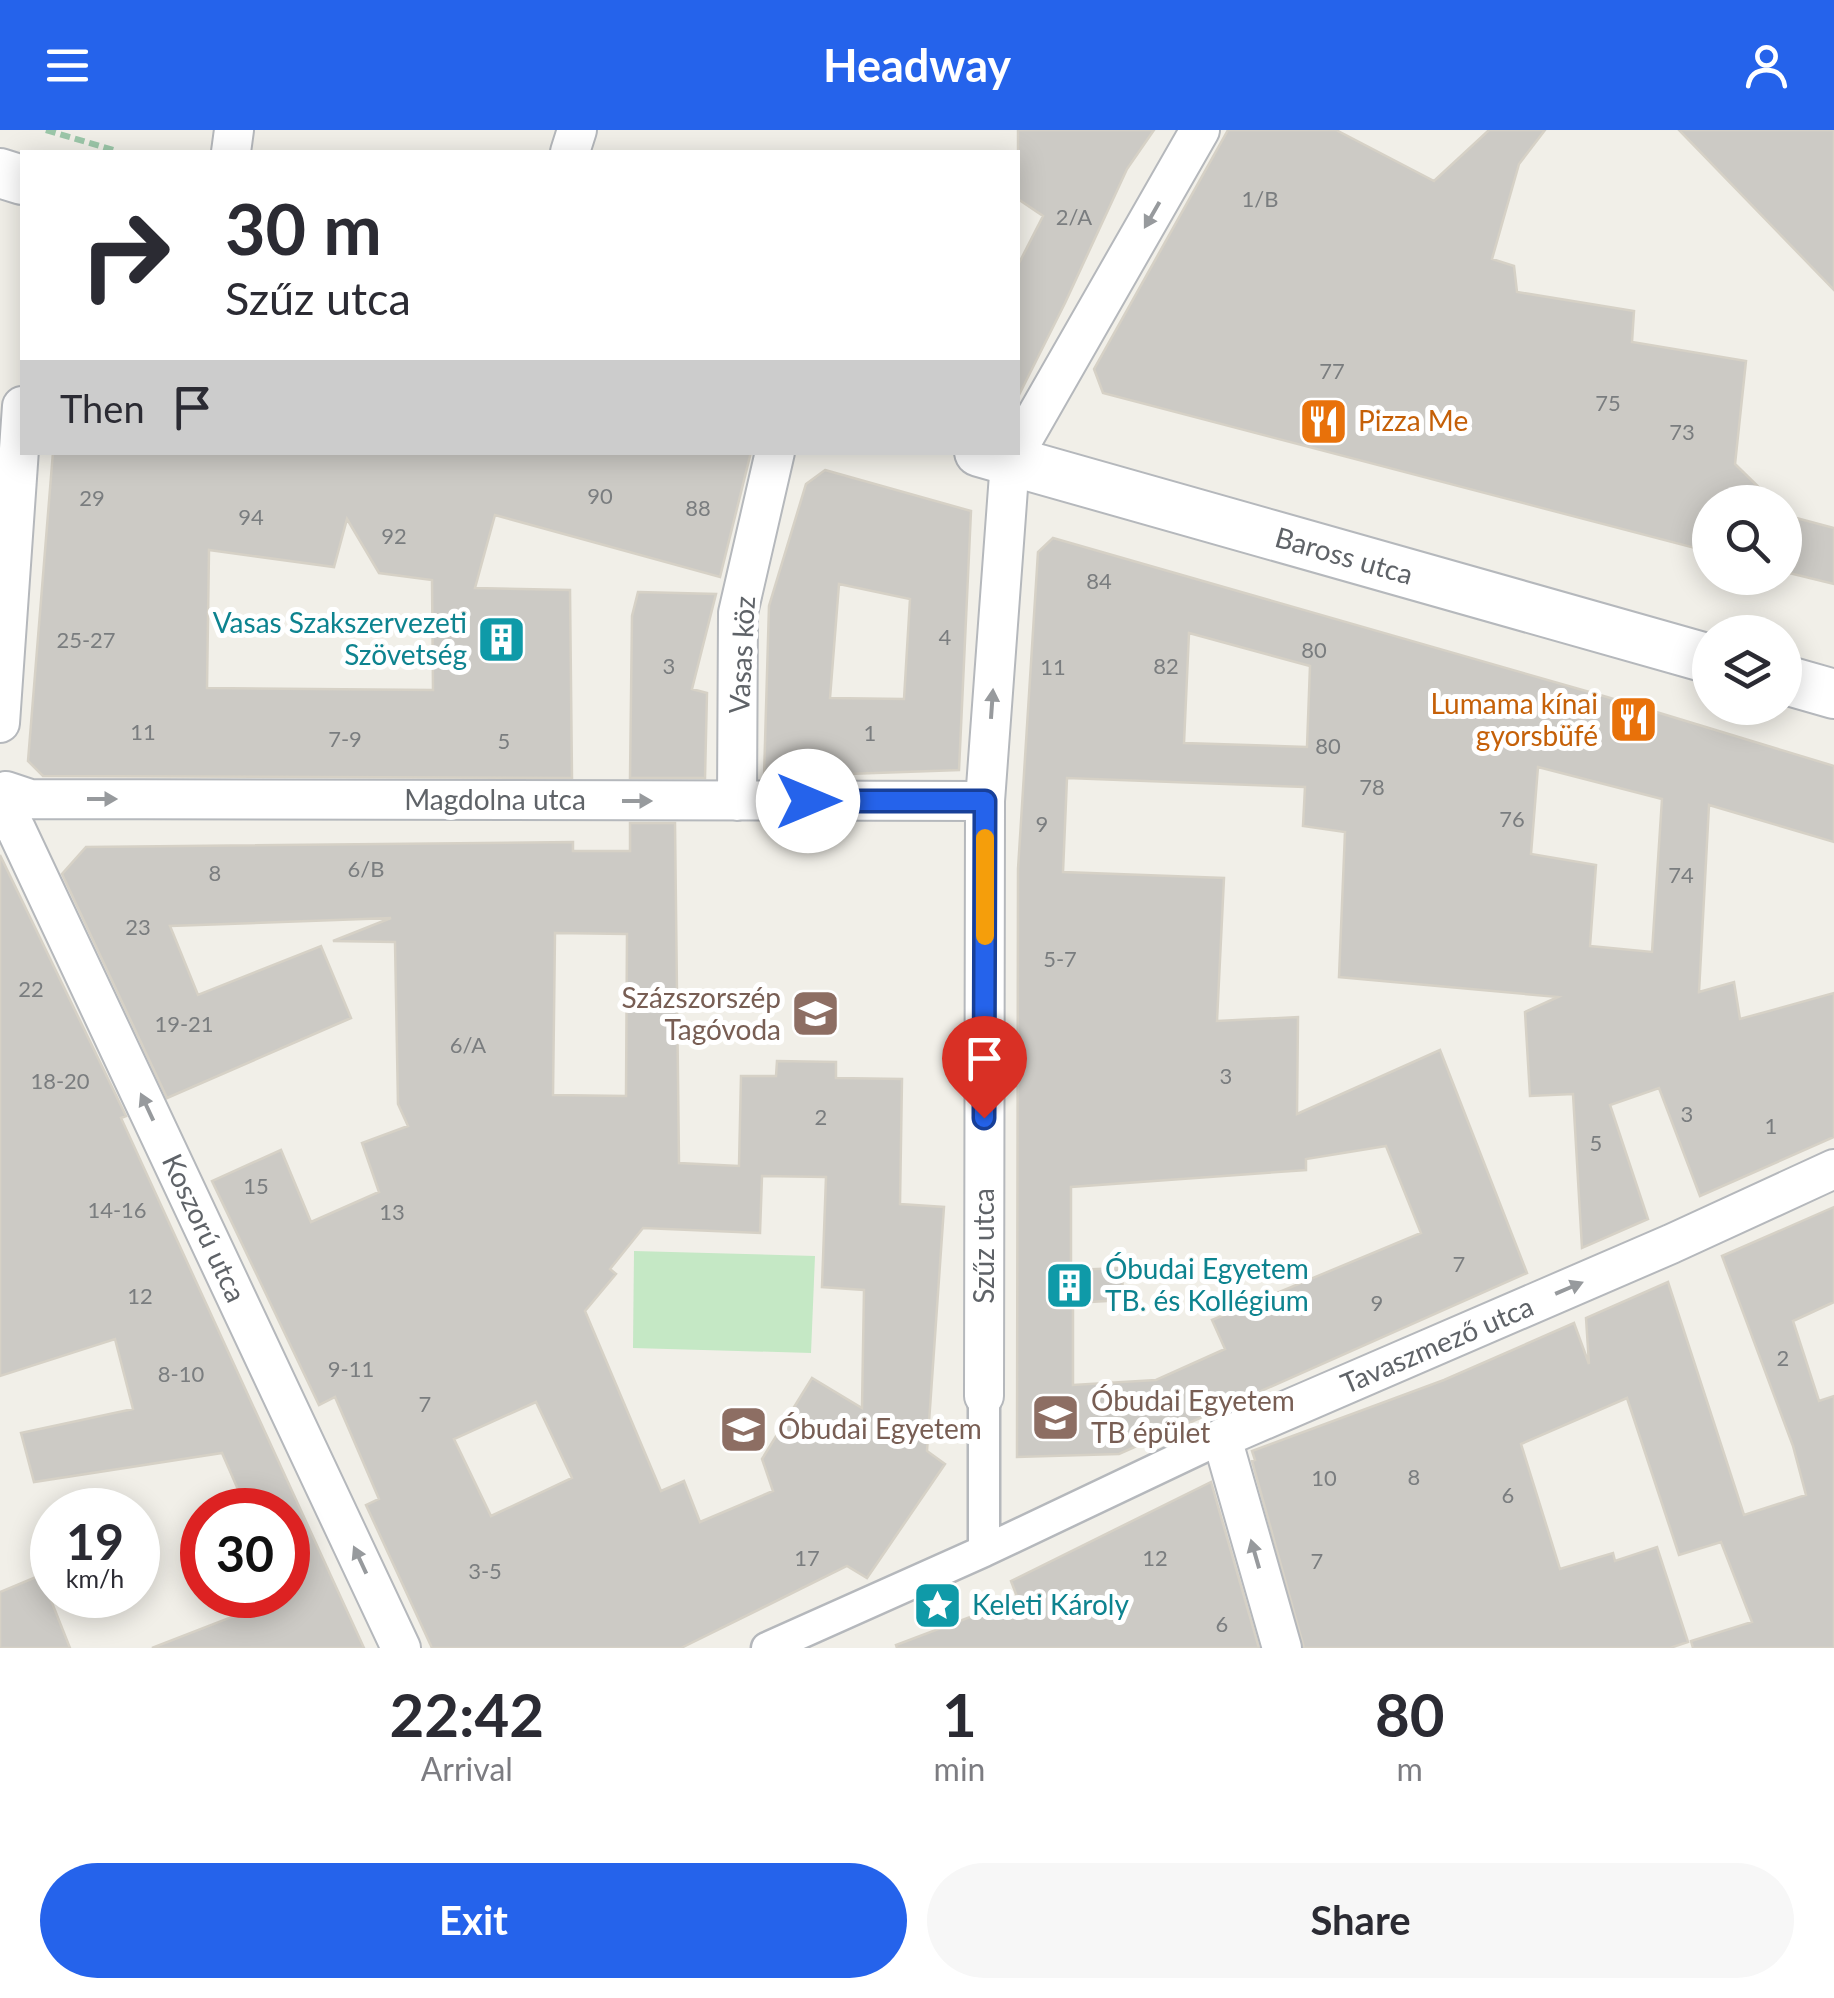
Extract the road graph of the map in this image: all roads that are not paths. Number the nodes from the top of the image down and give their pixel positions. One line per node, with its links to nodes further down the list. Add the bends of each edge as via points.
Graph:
1 (1200, 130): 2 (street, one-way to 2)
2 (1020, 429)
3 (20, 435): 10 (street)
4 (774, 455): 12 (street, Vasas köz, via 738,613)
5 (1005, 455): 13 (street, Szűz utca, one-way to 5)
6 (1008, 455): 7 (street, Baross utca)
7 (1692, 654)
8 (1802, 685): 9 (street)
9 (1834, 694)
10 (0, 723)
11 (2, 796): 12 (street, Magdolna utca, one-way to 12); 18 (street, Koszorú utca, one-way to 11)
12 (738, 801): 13 (street, Magdolna utca)
13 (985, 801): 15 (street, Szűz utca)
14 (1834, 1168): 16 (street, Tavaszmező utca, one-way to 14)
15 (984, 1396): 17 (street, Szűz utca)
16 (1222, 1438): 17 (street, Tavaszmező utca); 20 (street, one-way to 16)
17 (984, 1551): 19 (street, Tavaszmező utca)
18 (401, 1648)
19 (768, 1648)
20 (1282, 1648)

